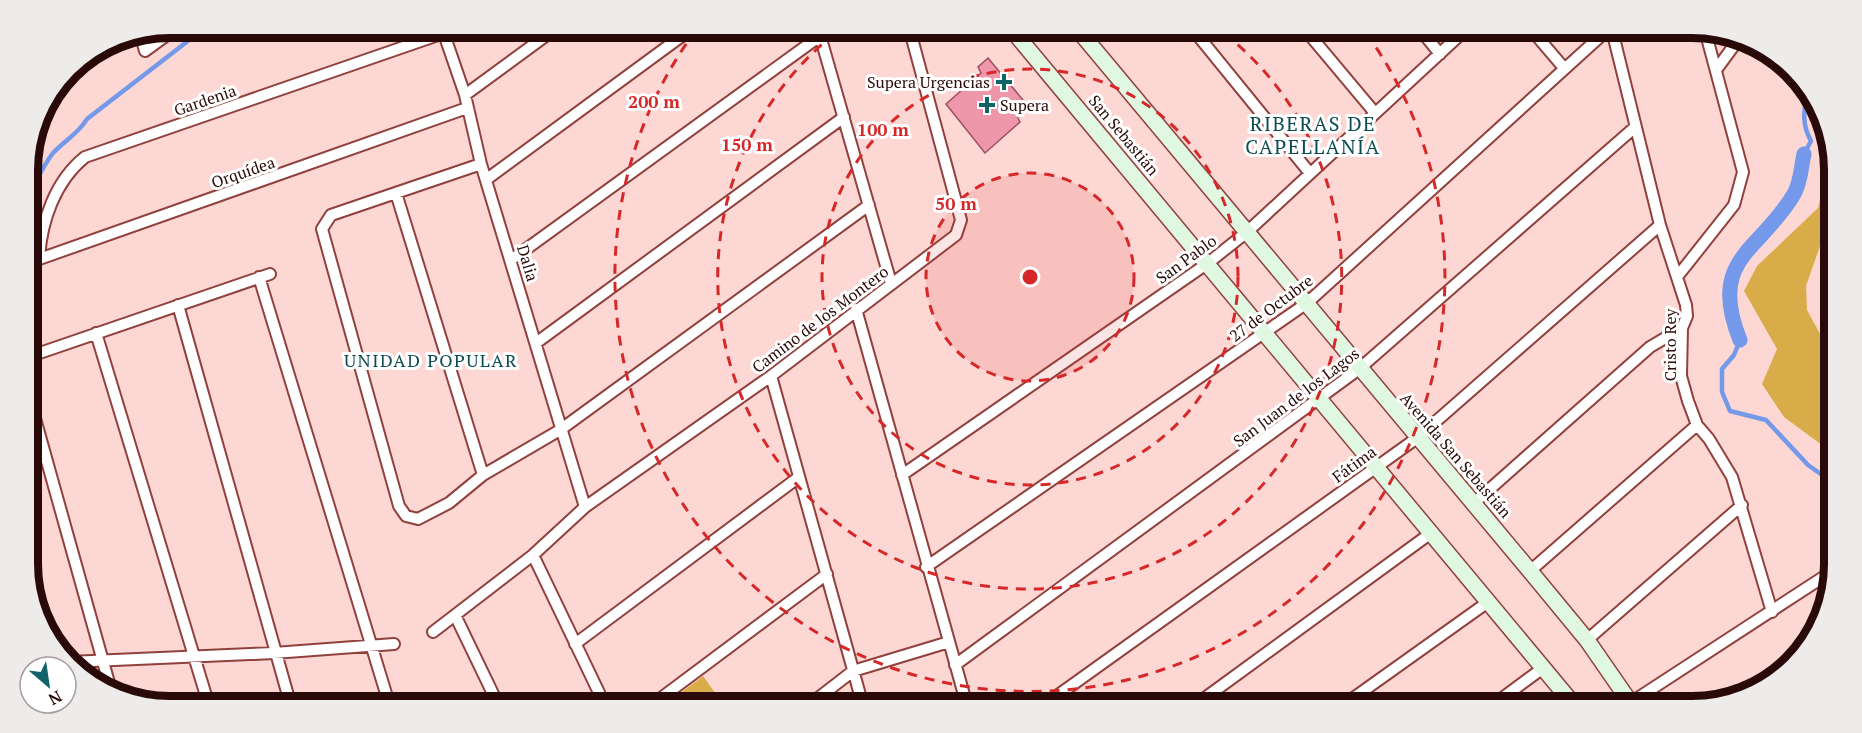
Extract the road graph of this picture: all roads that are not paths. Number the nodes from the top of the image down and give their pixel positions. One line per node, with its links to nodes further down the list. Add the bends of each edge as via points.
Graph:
1 (162, 38): 19 (street, via 145,51)
2 (423, 38): 36 (street, Gardenia, via 85,157 67,174 43,222)
3 (445, 38): 24 (street, Dalia)
4 (543, 38): 24 (street)
5 (679, 38): 31 (street)
6 (812, 38): 37 (street)
7 (820, 38): 27 (street)
8 (912, 38): 40 (street, Camino de los Montero, via 961,226 956,235)
9 (1018, 38): 38 (main road, San Sebastián)
10 (1084, 38): 35 (main road, San Sebastián)
11 (1200, 38): 30 (street)
12 (1312, 38): 26 (street)
13 (1427, 38): 21 (street)
14 (1457, 38): 21 (street, San Pablo)
15 (1538, 38): 22 (street)
16 (1598, 38): 22 (street, 27 de Octubre)
17 (1614, 38): 28 (street, Cristo Rey)
18 (1707, 39): 23 (street)
19 (143, 41)
20 (1735, 44): 23 (street)
21 (1440, 54): 26 (street, San Pablo)
22 (1564, 68): 41 (street, 27 de Octubre)
23 (1716, 70): 39 (street, via 1743,172 1740,191 1734,205)
24 (465, 95): 25 (street, Dalia)
25 (467, 108): 29 (street, Dalia); 36 (street, Orquídea)
26 (1375, 113): 30 (street, San Pablo)
27 (844, 117): 33 (street); 47 (street)
28 (1634, 128): 34 (street, Cristo Rey); 49 (street, San Juan de los Lagos)
29 (481, 164): 31 (street, Dalia); 32 (street)
30 (1309, 172): 35 (street, San Pablo)
31 (488, 179): 37 (street, Dalia)
32 (396, 193): 57 (street); 57 (street, via 331,215 322,229 399,506 406,516 424,517)
33 (869, 205): 40 (street); 54 (street)
34 (1660, 225): 39 (street, Cristo Rey); 55 (street, Fátima)
35 (1247, 232): 38 (street, San Pablo); 41 (main road, Avenida San Sebastián)
36 (39, 259)
37 (511, 260): 47 (street, Dalia)
38 (1208, 263): 46 (main road); 58 (street, San Pablo)
39 (1677, 278): 44 (street, Cristo Rey, via 1686,305)
40 (891, 283): 43 (street, Camino de los Montero)
41 (1307, 303): 46 (street, 27 de Octubre); 49 (main road, Avenida San Sebastián)
42 (177, 305): 45 (street); 77 (street, via 265,275); 78 (street)
43 (856, 309): 50 (street, Camino de los Montero); 58 (street)
44 (1682, 328): 52 (street, Cristo Rey, via 1682,376); 60 (street, via 1650,346)
45 (96, 333): 48 (street); 79 (street)
46 (1266, 334): 51 (main road); 65 (street, 27 de Octubre)
47 (536, 343): 54 (street, Dalia)
48 (38, 353)
49 (1359, 369): 51 (street, San Juan de los Lagos); 55 (main road, Avenida San Sebastián)
50 (771, 376): 59 (street); 62 (street, Camino de los Montero)
51 (1320, 400): 56 (main road); 82 (street, San Juan de los Lagos)
52 (1697, 425): 61 (street, Cristo Rey, via 1732,477); 66 (street)
53 (38, 430): 81 (street)
54 (560, 430): 57 (street); 62 (street, Dalia)
55 (1417, 438): 56 (street, Fátima); 60 (main road, Avenida San Sebastián)
56 (1376, 467): 63 (main road); 87 (street, Fátima)
57 (483, 475)
58 (902, 476): 65 (street)
59 (799, 477): 67 (street); 76 (street)
60 (1474, 503): 66 (main road, Avenida San Sebastián)
61 (1742, 506): 70 (street, Cristo Rey); 73 (street)
62 (585, 507): 64 (street, Camino de los Montero)
63 (1431, 533): 69 (main road); 88 (street)
64 (533, 555): 71 (street, Camino de los Montero); 76 (street)
65 (926, 567): 74 (street)
66 (1530, 571): 73 (main road, Avenida San Sebastián)
67 (826, 574): 84 (street); 99 (street)
68 (1823, 577): 70 (street)
69 (1488, 602): 83 (main road); 89 (street)
70 (1772, 612): 93 (street)
71 (455, 615): 72 (street, Camino de los Montero); 97 (street)
72 (433, 632)
73 (1587, 640): 92 (main road, Avenida San Sebastián)
74 (949, 642): 82 (street); 84 (street)
75 (394, 644): 77 (street)
76 (575, 644): 98 (street)
77 (373, 647): 78 (street); 96 (street)
78 (274, 653): 79 (street); 95 (street)
79 (195, 657): 81 (street); 94 (street)
80 (81, 662): 81 (street)
81 (102, 662): 85 (street)
82 (955, 665): 86 (street)
83 (1544, 668): 90 (street); 91 (main road)
84 (853, 671): 100 (street); 101 (street)
85 (108, 680)
86 (964, 695)
87 (1058, 695)
88 (1209, 695)
89 (1357, 695)
90 (1507, 695)
91 (1566, 695)
92 (1624, 695)
93 (1644, 695)
94 (206, 696)
95 (288, 696)
96 (386, 696)
97 (494, 696)
98 (600, 696)
99 (664, 696)
100 (821, 696)
101 (860, 696)

